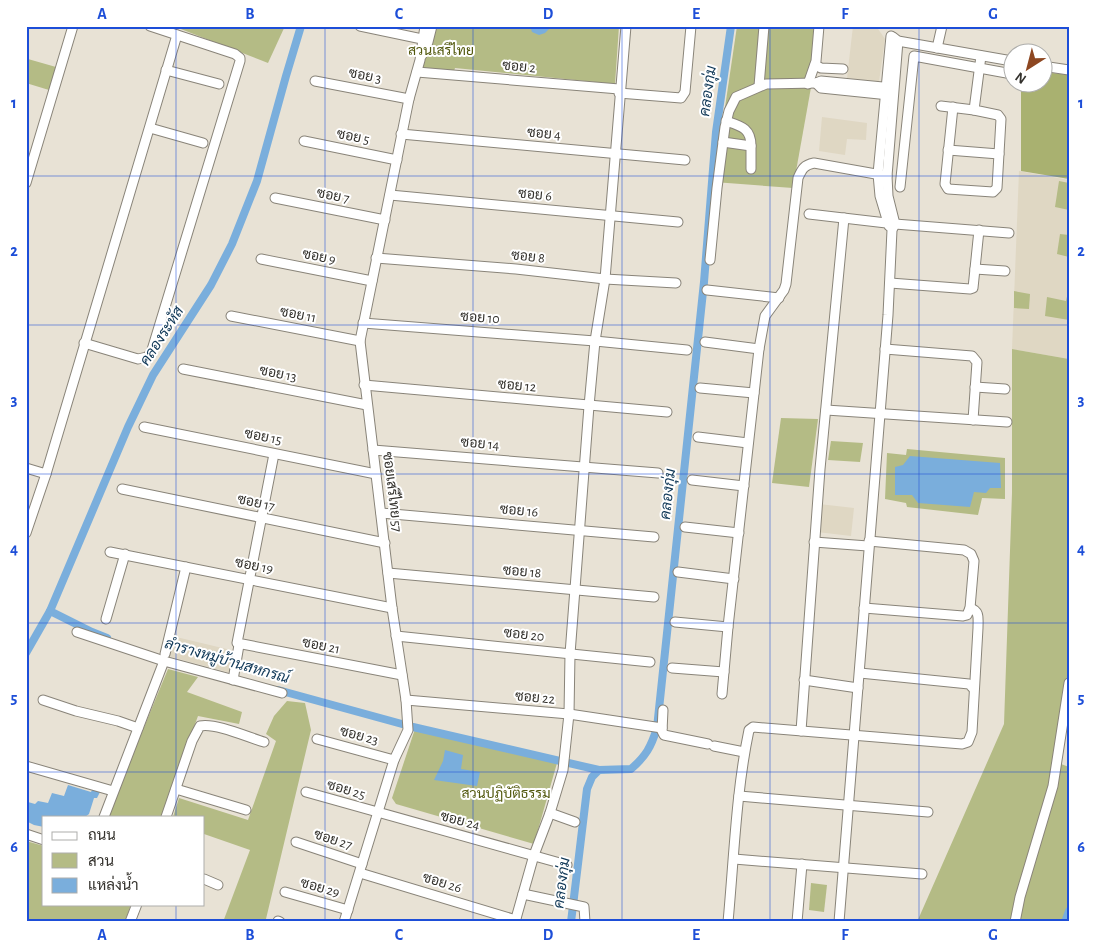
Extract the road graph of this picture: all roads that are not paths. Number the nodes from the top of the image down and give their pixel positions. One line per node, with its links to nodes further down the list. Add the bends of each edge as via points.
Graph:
1 (73, 26): 50 (street)
2 (150, 26): 11 (street)
3 (360, 26): 12 (street)
4 (424, 26): 12 (street, ซอยเสรีไทย 57)
5 (432, 26): 16 (street, ซอยเสรีไทย 57)
6 (626, 26): 29 (street)
7 (691, 26): 29 (street, ซอย 2, via 685,92 681,98)
8 (764, 26): 28 (street)
9 (819, 26): 17 (street)
10 (942, 26): 13 (street)
11 (176, 35): 21 (street); 78 (street, via 235,54 240,62 151,353 142,359)
12 (422, 39): 16 (street, ซอยเสรีไทย 57)
13 (937, 48): 14 (street); 30 (street, via 894,38)
14 (981, 56): 15 (street); 19 (street)
15 (1002, 59)
16 (420, 60): 23 (street, ซอยเสรีไทย 57)
17 (815, 65): 20 (street); 26 (street)
18 (1052, 67): 22 (street)
19 (981, 68): 24 (street); 31 (street, via 915,55); 35 (street)
20 (843, 69)
21 (166, 70): 27 (street); 37 (street)
22 (1069, 70)
23 (417, 72): 29 (street, ซอย 2); 32 (street, ซอยเสรีไทย 57)
24 (1002, 72)
25 (315, 81): 32 (street, ซอย 3)
26 (812, 83): 28 (street); 30 (street, via 821,81)
27 (219, 84)
28 (759, 86): 36 (street, via 736,97)
29 (619, 91): 44 (street)
30 (890, 91): 31 (street); 49 (street)
31 (909, 94): 51 (street)
32 (409, 99): 38 (street, ซอยเสรีไทย 57)
33 (941, 106): 34 (street)
34 (953, 107): 35 (street); 43 (street)
35 (974, 110): 45 (street, via 1001,117)
36 (726, 121): 40 (street); 42 (street, via 749,132)
37 (150, 128): 41 (street); 78 (street)
38 (402, 134): 44 (street, ซอย 4); 46 (street, ซอยเสรีไทย 57)
39 (304, 141): 46 (street, ซอย 5)
40 (723, 142): 42 (street); 64 (street)
41 (203, 143)
42 (751, 146): 48 (street)
43 (948, 150): 45 (street); 45 (street, via 946,187 990,193 997,188)
44 (615, 154): 47 (street, ซอย 4); 55 (street)
45 (999, 154)
46 (396, 160): 52 (street, ซอยเสรีไทย 57)
47 (685, 160)
48 (751, 169)
49 (883, 175): 59 (street); 72 (street, via 814,163 801,170 786,284)
50 (26, 183)
51 (900, 187)
52 (390, 195): 55 (street, ซอย 6); 57 (street, ซอยเสรีไทย 57)
53 (275, 198): 57 (street, ซอย 7)
54 (809, 214): 56 (street)
55 (609, 216): 58 (street, ซอย 6); 67 (street)
56 (844, 218): 59 (street); 90 (street)
57 (385, 220): 62 (street, ซอยเสรีไทย 57)
58 (678, 222)
59 (892, 226): 60 (street); 69 (street)
60 (979, 230): 61 (street); 65 (street)
61 (1009, 233)
62 (376, 258): 67 (street, ซอย 8); 68 (street, ซอยเสรีไทย 57)
63 (261, 259): 68 (street, ซอย 9)
64 (710, 260)
65 (975, 269): 66 (street); 69 (street, via 970,290)
66 (1005, 271)
67 (604, 279): 70 (street, ซอย 8); 76 (street)
68 (372, 281): 74 (street, ซอยเสรีไทย 57)
69 (890, 282): 80 (street)
70 (676, 283)
71 (707, 290): 72 (street)
72 (779, 298): 79 (street, via 765,316)
73 (231, 316): 75 (street, ซอย 11)
74 (363, 323): 75 (street, ซอยเสรีไทย 57); 76 (street, ซอย 10)
75 (360, 341): 83 (street, ซอยเสรีไทย 57)
76 (595, 341): 81 (street, ซอย 10); 89 (street)
77 (705, 342): 79 (street)
78 (84, 343): 103 (street)
79 (759, 349): 87 (street)
80 (885, 349): 84 (street, via 972,356 977,362); 92 (street)
81 (687, 350)
82 (184, 369): 88 (street, ซอย 13)
83 (364, 385): 88 (street, ซอยเสรีไทย 57); 89 (street, ซอย 12)
84 (975, 387): 86 (street); 93 (street)
85 (700, 388): 87 (street)
86 (1005, 389)
87 (754, 393): 97 (street)
88 (367, 405): 98 (street, ซอยเสรีไทย 57)
89 (588, 406): 91 (street, ซอย 12); 100 (street)
90 (826, 410): 92 (street); 115 (street)
91 (667, 412)
92 (880, 414): 93 (street); 117 (street)
93 (973, 420): 94 (street)
94 (1008, 422)
95 (144, 427): 99 (street, ซอย 15)
96 (698, 437): 97 (street)
97 (748, 443): 106 (street)
98 (373, 450): 100 (street, ซอย 14); 104 (street, ซอยเสรีไทย 57)
99 (274, 454): 104 (street, ซอย 15); 109 (street)
100 (584, 467): 102 (street, ซอย 14); 111 (street)
101 (26, 468): 103 (street)
102 (658, 473)
103 (46, 474): 112 (street)
104 (376, 474): 108 (street, ซอยเสรีไทย 57)
105 (692, 480): 106 (street)
106 (744, 486): 113 (street)
107 (122, 489): 109 (street, ซอย 17)
108 (382, 513): 111 (street, ซอย 16); 116 (street, ซอยเสรีไทย 57)
109 (262, 518): 116 (street, ซอย 17); 123 (street)
110 (685, 527): 113 (street)
111 (580, 530): 114 (street, ซอย 16); 125 (street)
112 (26, 533)
113 (739, 533): 124 (street)
114 (654, 537)
115 (814, 542): 117 (street); 144 (street)
116 (385, 543): 122 (street, ซอยเสรีไทย 57)
117 (869, 543): 128 (street); 129 (street, via 964,550 971,554 974,561)
118 (110, 552): 119 (street, ซอย 19)
119 (125, 554): 120 (street, ซอย 19); 130 (street)
120 (186, 567): 123 (street, ซอย 19); 137 (street)
121 (678, 572): 124 (street)
122 (388, 573): 125 (street, ซอย 18); 127 (street, ซอยเสรีไทย 57)
123 (250, 578): 127 (street, ซอย 19); 135 (street)
124 (734, 579): 132 (street)
125 (574, 590): 126 (street, ซอย 18); 136 (street)
126 (654, 597)
127 (392, 608): 134 (street, ซอยเสรีไทย 57)
128 (864, 608): 129 (street, via 964,616); 141 (street)
129 (970, 608): 147 (street, via 978,613)
130 (106, 619)
131 (675, 622): 132 (street)
132 (728, 628): 140 (street)
133 (77, 632): 137 (street)
134 (396, 636): 136 (street, ซอย 20); 142 (street, ซอยเสรีไทย 57)
135 (238, 644): 142 (street, ซอย 21); 143 (street)
136 (570, 654): 138 (street, ซอย 20); 153 (street)
137 (165, 658): 143 (street); 155 (street)
138 (650, 662)
139 (672, 668): 140 (street)
140 (724, 672): 149 (street)
141 (860, 673): 146 (street); 147 (street, via 968,684)
142 (402, 675): 151 (street, ซอยเสรีไทย 57)
143 (233, 676): 148 (street)
144 (804, 680): 146 (street); 156 (street)
145 (1069, 683): 191 (street, via 1053,786)
146 (858, 688): 157 (street)
147 (973, 688): 157 (street, via 972,732 968,742)
148 (282, 693)
149 (722, 694)
150 (43, 700): 155 (street)
151 (406, 700): 153 (street, ซอย 22); 161 (street, ซอยเสรีไทย 57, via 408,730)
152 (663, 710): 154 (street)
153 (569, 714): 154 (street, ซอย 22); 171 (street, via 563,770)
154 (659, 727): 160 (street, ซอย 22, via 664,735)
155 (138, 728): 164 (street)
156 (801, 731): 157 (street); 160 (street, via 753,727 749,730)
157 (854, 735): 167 (street)
158 (316, 740): 161 (street, ซอย 23)
159 (264, 742): 163 (street, via 200,726)
160 (744, 752): 166 (street)
161 (394, 760): 170 (street, ซอยเสรีไทย 57)
162 (26, 766): 164 (street)
163 (176, 789): 168 (street); 173 (street)
164 (113, 791): 172 (street)
165 (306, 792): 170 (street, ซอย 25)
166 (739, 796): 167 (street); 179 (street)
167 (849, 805): 169 (street); 182 (street)
168 (246, 810)
169 (928, 812)
170 (379, 813): 178 (street, ซอย 24); 183 (street, ซอยเสรีไทย 57)
171 (550, 813): 174 (street); 178 (street)
172 (104, 816)
173 (166, 816)
174 (575, 822)
175 (26, 834): 176 (street)
176 (42, 839)
177 (296, 842): 183 (street, ซอย 27)
178 (534, 855): 181 (street, ซอย 24); 188 (street)
179 (734, 859): 180 (street); 196 (street)
180 (802, 864): 182 (street); 197 (street)
181 (567, 866)
182 (844, 867): 184 (street); 198 (street)
183 (361, 869): 190 (street, ซอยเสรีไทย 57); 192 (street, ซอย 26)
184 (922, 874)
185 (205, 879): 186 (street)
186 (218, 885)
187 (285, 892): 190 (street, ซอย 29)
188 (523, 894): 192 (street); 195 (street, via 586,908)
189 (136, 906): 193 (street)
190 (348, 910): 194 (street, ซอยเสรีไทย 57)
191 (1015, 919): 199 (street)
192 (515, 921)
193 (130, 922)
194 (344, 922)
195 (584, 922)
196 (728, 922)
197 (797, 922)
198 (839, 922)
199 (1007, 922)

